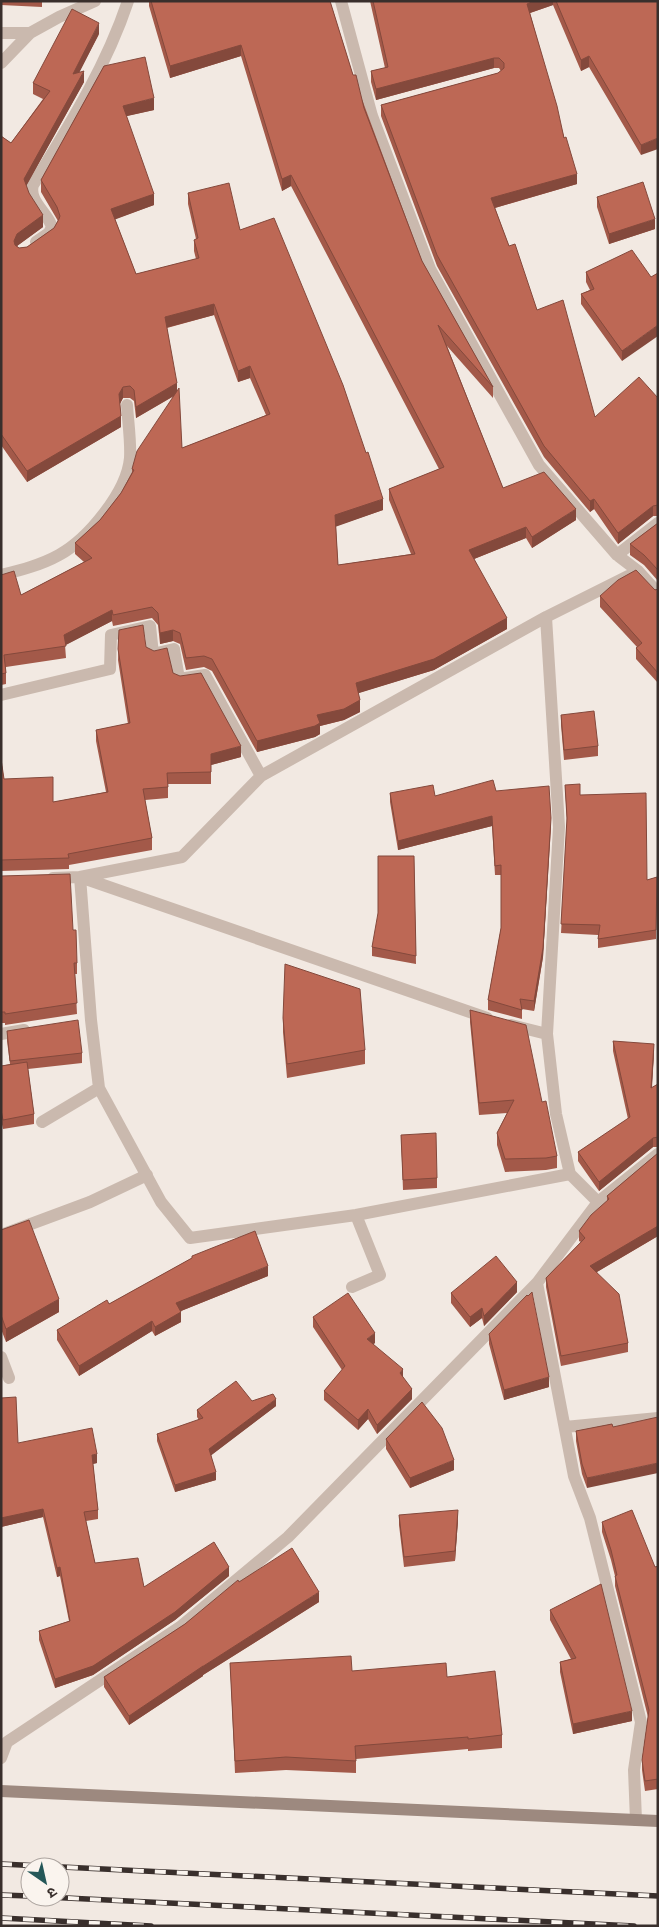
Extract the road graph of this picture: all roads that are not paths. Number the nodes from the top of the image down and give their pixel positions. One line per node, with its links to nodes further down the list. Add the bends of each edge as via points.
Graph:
1 (95, 1): 5 (street)
2 (128, 1): 7 (street, via 92,85 34,185 33,197 52,228)
3 (340, 1): 10 (street, via 430,269 539,466)
4 (1, 33): 5 (street)
5 (30, 33): 6 (street)
6 (1, 62)
7 (29, 247)
8 (127, 405): 12 (street, via 130,459 122,484 108,509 60,554)
9 (658, 523): 10 (street)
10 (617, 555): 11 (street)
11 (638, 571): 13 (street); 14 (street)
12 (1, 575)
13 (658, 593)
14 (546, 617): 16 (street); 21 (street, via 559,827)
15 (1, 695): 16 (street, via 110,669 111,635 150,626 153,654 174,649 179,679 205,675)
16 (261, 776): 17 (street, via 182,857)
17 (80, 877): 18 (street); 21 (street, via 472,1014); 22 (street, via 86,1020)
18 (41, 878)
19 (37, 1028): 20 (street)
20 (1, 1034)
21 (547, 1034): 25 (street, via 556,1114)
22 (98, 1088): 23 (street); 26 (street)
23 (42, 1122)
24 (658, 1154): 27 (street)
25 (570, 1174): 27 (street); 28 (street)
26 (147, 1175): 28 (street, via 161,1202 190,1238); 29 (street, via 90,1202)
27 (598, 1202): 30 (street)
28 (356, 1215): 31 (street, via 380,1275)
29 (1, 1235)
30 (537, 1283): 35 (street); 36 (street, via 288,1537 180,1627 8,1742)
31 (352, 1287)
32 (1, 1357): 33 (street)
33 (9, 1378)
34 (658, 1418): 35 (street)
35 (565, 1427): 38 (street, via 574,1476 590,1518 641,1722 634,1770)
36 (1, 1758)
37 (1, 1790): 38 (street)
38 (636, 1820): 39 (street)
39 (658, 1821)

